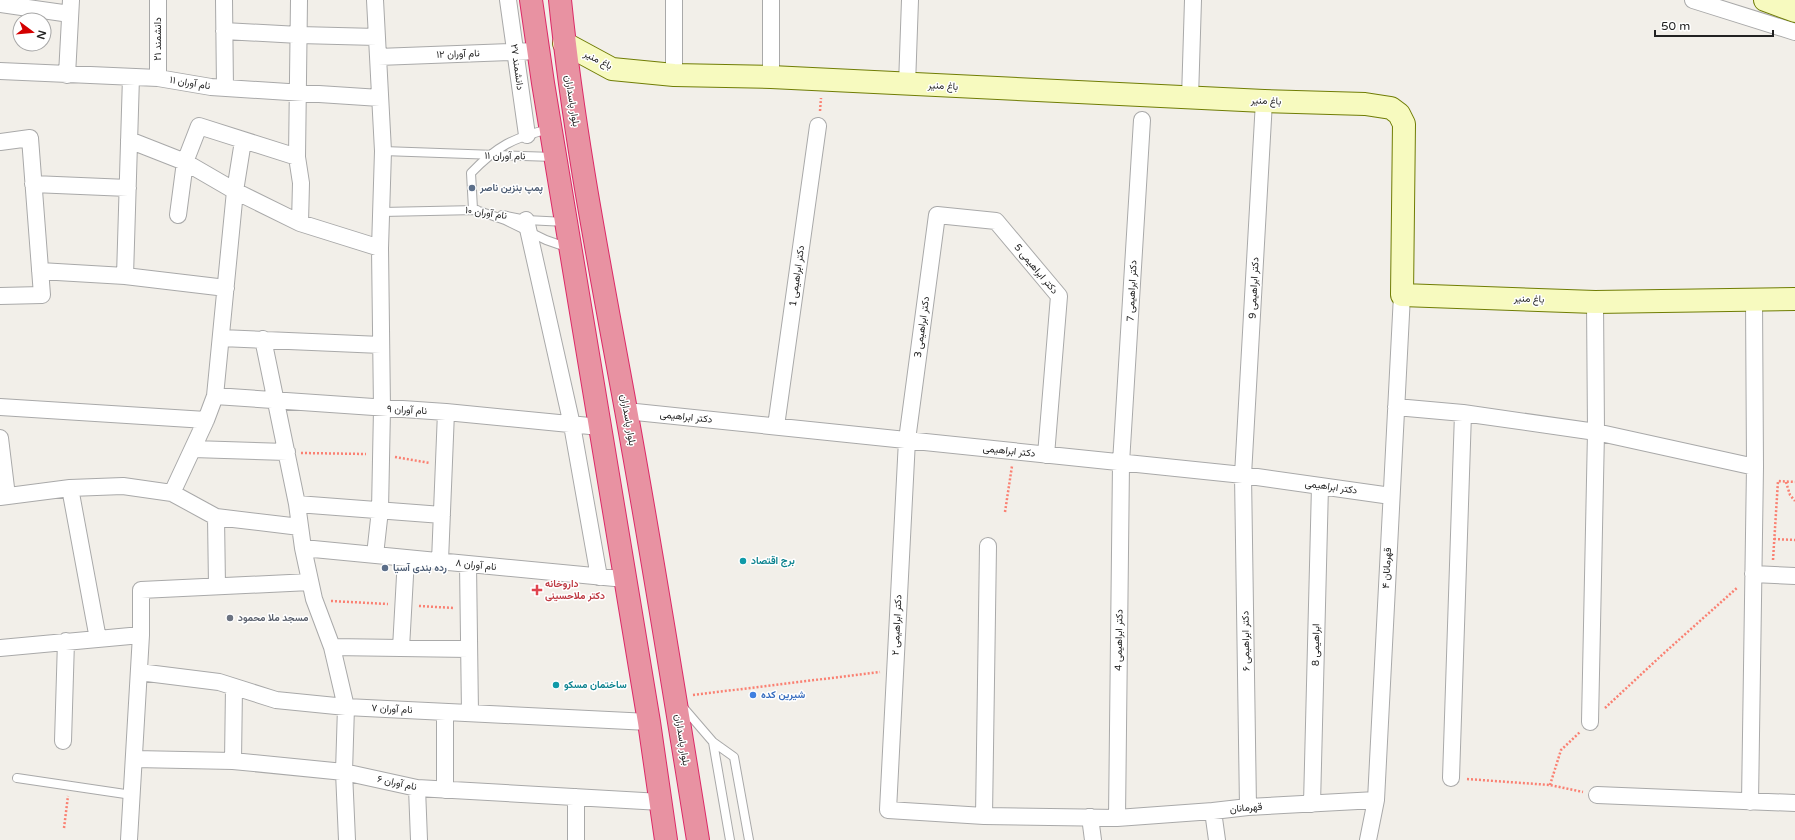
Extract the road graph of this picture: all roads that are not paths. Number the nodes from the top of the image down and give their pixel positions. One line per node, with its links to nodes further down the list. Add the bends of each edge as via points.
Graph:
1 (158, 0): 30 (street, دانشمند ۲۱)
2 (224, 0): 17 (street)
3 (299, 0): 19 (street)
4 (375, 0): 20 (street)
5 (508, 0): 23 (street, دانشمند ۲۷)
6 (531, 0): 22 (highway)
7 (560, 0): 21 (highway, بلوار پاسداران)
8 (674, 0): 27 (street)
9 (771, 0): 29 (street)
10 (910, 0): 31 (street)
11 (1193, 0): 35 (street)
12 (1693, 0): 18 (street)
13 (1765, 0): 16 (street)
14 (1, 3): 15 (street)
15 (70, 7): 26 (street)
16 (1795, 11)
17 (224, 31): 19 (street); 32 (street)
18 (1795, 32)
19 (299, 35): 20 (street); 33 (street)
20 (377, 37): 24 (street)
21 (564, 43): 27 (street, باغ منیر, via 612,69); 77 (highway, بلوار پاسداران, via 589,206)
22 (538, 51): 23 (street, نام آوران ۱۲); 39 (highway)
23 (515, 52): 24 (street, نام آوران ۱۲); 40 (street, دانشمند ۲۷)
24 (378, 57): 34 (street)
25 (0, 71): 26 (street, نام آوران ۱۱)
26 (67, 75): 28 (street, نام آوران ۱۱)
27 (674, 76): 29 (street, باغ منیر)
28 (130, 77): 30 (street, نام آوران ۱۱); 41 (street)
29 (771, 77): 31 (street, باغ منیر)
30 (158, 78): 32 (street, نام آوران ۱۱)
31 (907, 85): 35 (street, باغ منیر)
32 (225, 88): 33 (street, نام آوران ۱۱)
33 (297, 94): 34 (street, نام آوران ۱۱); 46 (street)
34 (380, 98): 44 (street)
35 (1190, 98): 36 (street, باغ منیر)
36 (1264, 101): 64 (street, باغ منیر, via 1365,104 1391,108 1399,114 1404,124); 92 (street, دکتر ابراهیمی 9)
37 (1142, 120): 90 (street, دکتر ابراهیمی 7)
38 (818, 126): 82 (street, دکتر ابراهیمی 1)
39 (550, 129): 40 (lane); 47 (highway)
40 (527, 135): 45 (lane, via 508,142)
41 (129, 140): 48 (street); 50 (street)
42 (243, 140): 46 (street); 48 (street, via 199,126); 51 (street)
43 (0, 142): 49 (street, via 30,138)
44 (383, 151): 45 (lane, نام آوران ۱۱); 53 (street)
45 (488, 155): 47 (lane, نام آوران ۱۱); 52 (lane, via 471,173)
46 (297, 157): 57 (street, via 301,183)
47 (555, 157): 56 (highway)
48 (185, 162): 51 (street); 54 (street)
49 (33, 184): 50 (street); 61 (street)
50 (128, 188): 62 (street)
51 (235, 191): 57 (street); 63 (street)
52 (473, 209): 53 (lane, نام آوران ۱۰); 58 (lane, نام آوران ۱۰); 58 (lane)
53 (382, 212): 59 (street)
54 (178, 215)
55 (937, 215): 86 (street, دکتر ابراهیمی 3); 89 (street, دکتر ابراهیمی 5, via 996,221 1060,296)
56 (566, 222): 58 (lane, نام آوران ۱۰); 60 (highway)
57 (300, 223): 59 (street)
58 (528, 226): 60 (lane); 81 (street)
59 (380, 248): 71 (street)
60 (570, 248): 83 (highway)
61 (40, 271): 62 (street); 65 (street, via 42,295)
62 (125, 276): 63 (street)
63 (226, 288): 69 (street)
64 (1402, 295): 68 (street, باغ منیر); 75 (street, قهرمانان ۴)
65 (0, 296)
66 (1754, 299): 67 (street, باغ منیر); 68 (street, باغ منیر); 91 (street)
67 (1795, 299)
68 (1595, 302): 84 (street)
69 (221, 338): 70 (street); 72 (street)
70 (263, 339): 71 (street); 73 (street)
71 (381, 345): 76 (street)
72 (215, 396): 73 (street, نام آوران ۹); 80 (street)
73 (275, 402): 76 (street, نام آوران ۹); 88 (street)
74 (0, 407): 80 (street)
75 (1396, 407): 79 (street); 97 (street, قهرمانان ۴)
76 (382, 409): 78 (street, نام آوران ۹); 99 (street)
77 (626, 411): 82 (street, دکتر ابراهیمی); 124 (highway, بلوار پاسداران)
78 (446, 412): 81 (street, نام آوران ۹); 100 (street)
79 (1463, 413): 84 (street); 136 (street)
80 (206, 420): 87 (street)
81 (572, 424): 83 (street, نام آوران ۹); 111 (street)
82 (776, 426): 86 (street, دکتر ابراهیمی)
83 (600, 427): 112 (highway)
84 (1596, 432): 91 (street); 129 (street)
85 (0, 438): 96 (street)
86 (907, 440): 89 (street, دکتر ابراهیمی); 148 (street, دکتر ابراهیمی ۲)
87 (193, 449): 88 (street); 95 (street)
88 (287, 452): 98 (street)
89 (1046, 455): 90 (street, دکتر ابراهیمی)
90 (1121, 463): 92 (street, دکتر ابراهیمی); 152 (street, دکتر ابراهیمی 4)
91 (1755, 467): 109 (street)
92 (1243, 475): 93 (street, دکتر ابراهیمی); 147 (street, دکتر ابراهیمی ۶)
93 (1320, 486): 97 (street, دکتر ابراهیمی); 146 (street, ابراهیمی 8)
94 (70, 488): 95 (street, via 123,486); 96 (street); 116 (street)
95 (172, 493): 101 (street)
96 (4, 496)
97 (1390, 496): 142 (street, قهرمانان ۴)
98 (297, 504): 99 (street); 102 (street)
99 (380, 510): 100 (street); 105 (street)
100 (442, 515): 107 (street)
101 (216, 517): 102 (street); 114 (street)
102 (300, 527): 104 (street)
103 (988, 546): 150 (street)
104 (303, 548): 105 (street, نام آوران ۸); 113 (street)
105 (376, 555): 106 (street, نام آوران ۸)
106 (406, 558): 107 (street, نام آوران ۸); 120 (street)
107 (440, 561): 108 (street, نام آوران ۸)
108 (468, 564): 111 (street, نام آوران ۸); 121 (street)
109 (1753, 574): 110 (street); 144 (street)
110 (1795, 576)
111 (599, 577): 112 (street, نام آوران ۸)
112 (625, 579): 128 (highway)
113 (310, 582): 114 (street); 118 (street)
114 (217, 586): 115 (street, via 141,590)
115 (141, 635): 116 (street); 122 (street)
116 (98, 638): 117 (street)
117 (66, 641): 119 (street); 130 (street)
118 (332, 647): 120 (street); 125 (street)
119 (0, 648)
120 (401, 648): 121 (street)
121 (469, 649): 127 (street)
122 (139, 672): 123 (street, نام آوران ۷, via 220,682); 132 (street)
123 (234, 687): 125 (street, نام آوران ۷, via 276,700); 133 (street)
124 (675, 697): 131 (lane); 158 (highway, بلوار پاسداران)
125 (346, 707): 126 (street, نام آوران ۷); 134 (street)
126 (445, 712): 127 (street, نام آوران ۷); 138 (street)
127 (470, 713): 128 (street, نام آوران ۷)
128 (649, 722): 143 (highway)
129 (1590, 722)
130 (63, 741)
131 (713, 742): 159 (lane); 160 (lane, via 734,757)
132 (135, 759): 133 (street, نام آوران ۶); 139 (street)
133 (233, 762): 134 (street, نام آوران ۶)
134 (344, 772): 137 (street, نام آوران ۶); 154 (street)
135 (17, 778): 139 (lane)
136 (1450, 778)
137 (417, 788): 138 (street, نام آوران ۶); 155 (street)
138 (444, 790): 141 (street, نام آوران ۶)
139 (132, 794): 153 (street)
140 (1597, 795): 144 (street)
141 (576, 797): 143 (street, نام آوران ۶); 156 (street)
142 (1376, 800): 146 (street, قهرمانان); 163 (street, قهرمانان ۴)
143 (661, 802): 157 (highway)
144 (1750, 802): 145 (street)
145 (1795, 803)
146 (1312, 804): 147 (street, قهرمانان)
147 (1248, 807): 149 (street, قهرمانان)
148 (888, 810): 150 (street, قهرمانان)
149 (1213, 811): 152 (street, قهرمانان); 162 (street)
150 (984, 816): 151 (street, قهرمانان)
151 (1090, 817): 152 (street, قهرمانان); 161 (street)
152 (1117, 818)
153 (130, 840)
154 (347, 840)
155 (419, 840)
156 (576, 840)
157 (666, 840)
158 (698, 840)
159 (730, 840)
160 (749, 840)
161 (1093, 840)
162 (1217, 840)
163 (1368, 840)

